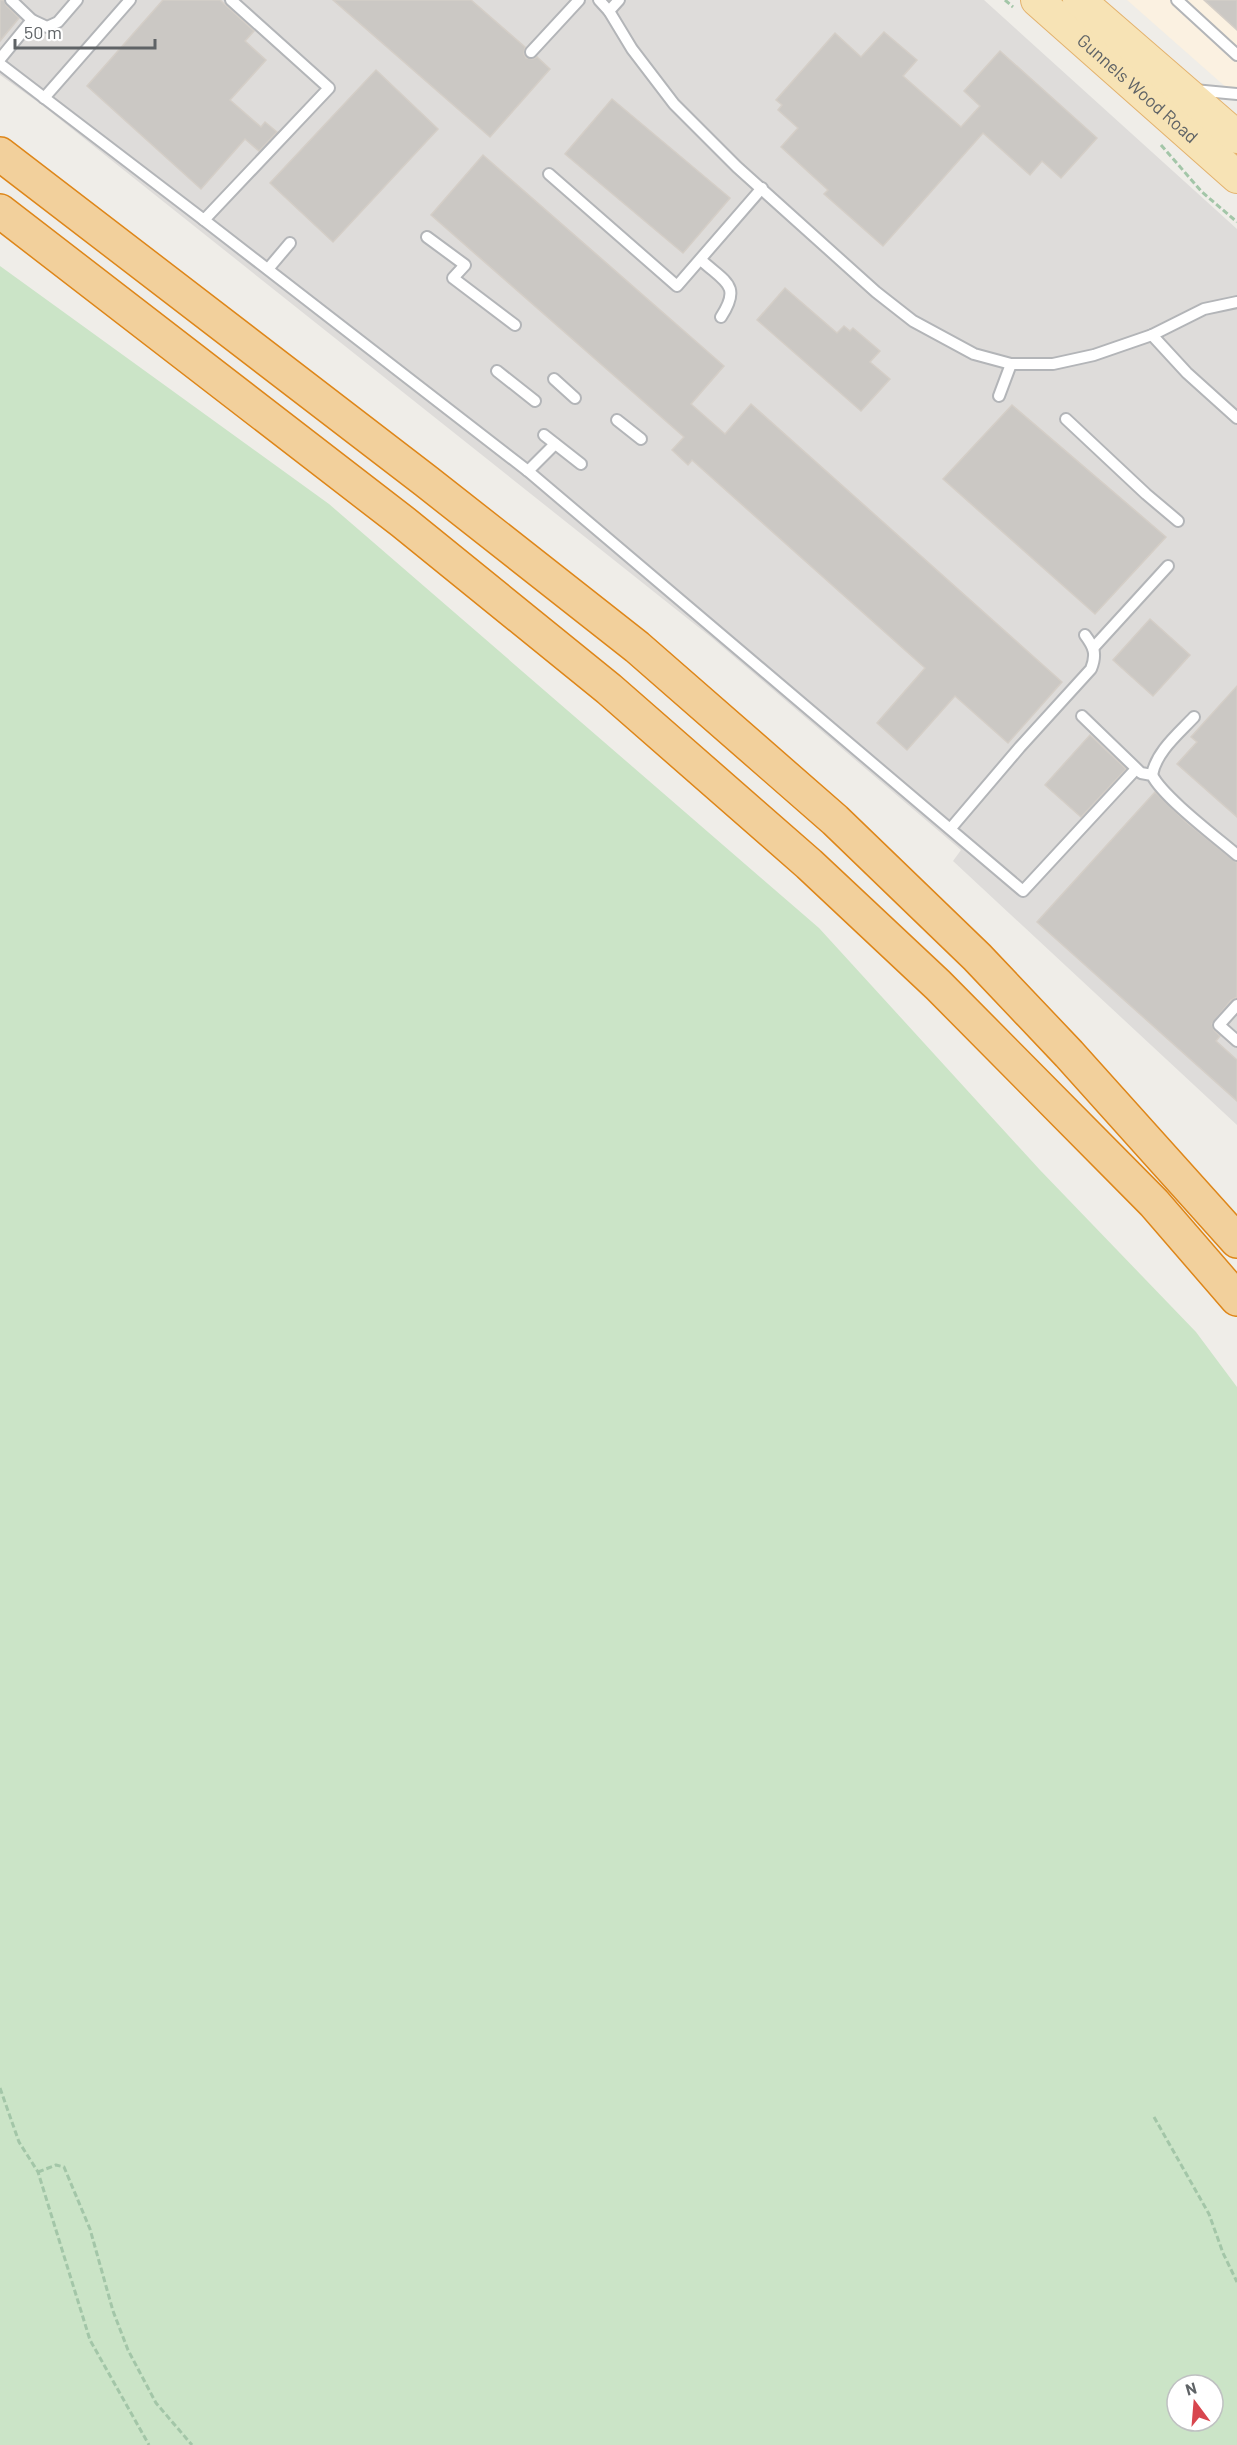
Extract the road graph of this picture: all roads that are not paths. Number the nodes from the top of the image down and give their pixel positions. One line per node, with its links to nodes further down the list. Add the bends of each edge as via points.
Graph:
1 (11, 0): 12 (lane)
2 (77, 0): 12 (lane, via 58,22 47,27)
3 (130, 0): 19 (lane)
4 (231, 0): 26 (lane, via 329,88)
5 (579, 0): 13 (lane)
6 (599, 0): 11 (lane)
7 (619, 0): 11 (lane)
8 (1037, 0): 23 (main road, Gunnels Wood Road)
9 (1079, 0): 17 (main road, Gunnels Wood Road)
10 (1177, 0): 14 (lane)
11 (609, 11): 24 (lane, via 674,104)
12 (32, 20): 15 (lane)
13 (531, 52)
14 (1237, 55)
15 (0, 59)
16 (0, 64): 19 (lane)
17 (1182, 90): 18 (lane); 20 (main road, Gunnels Wood Road)
18 (1237, 94)
19 (44, 98): 26 (lane)
20 (1237, 137)
21 (0, 154): 61 (highway, via 637,647 836,819 977,957)
22 (549, 174): 29 (lane, via 677,286)
23 (1237, 177)
24 (762, 188): 29 (lane); 35 (lane, via 913,321 974,354)
25 (0, 211): 62 (highway, via 421,537 609,689 809,864 938,985 1154,1203)
26 (204, 219): 30 (lane)
27 (427, 237): 33 (lane, via 465,265 453,278)
28 (290, 243): 30 (lane)
29 (700, 260): 32 (lane, via 730,288 730,303)
30 (268, 269): 48 (lane)
31 (1237, 302): 34 (lane, via 1204,309)
32 (720, 318)
33 (515, 325)
34 (1152, 335): 35 (lane, via 1053,364); 41 (lane)
35 (1011, 364): 38 (lane)
36 (497, 371): 40 (lane)
37 (554, 379): 39 (lane)
38 (999, 396)
39 (575, 398)
40 (535, 401)
41 (1237, 418)
42 (1066, 419): 49 (lane)
43 (617, 420): 45 (lane)
44 (544, 435): 46 (lane)
45 (641, 439)
46 (555, 444): 47 (lane); 48 (lane)
47 (581, 464)
48 (528, 471): 57 (lane)
49 (1178, 520)
50 (1168, 566): 52 (lane)
51 (1085, 635): 52 (lane)
52 (1094, 647): 57 (lane, via 1091,669)
53 (1082, 717): 55 (lane)
54 (1194, 717): 56 (lane, via 1163,751)
55 (1136, 769): 56 (lane); 57 (lane, via 1023,891)
56 (1152, 775): 58 (lane, via 1155,782)
57 (951, 828)
58 (1237, 855)
59 (1237, 1005): 60 (lane, via 1219,1025)
60 (1237, 1041)
61 (1237, 1241)
62 (1237, 1299)

